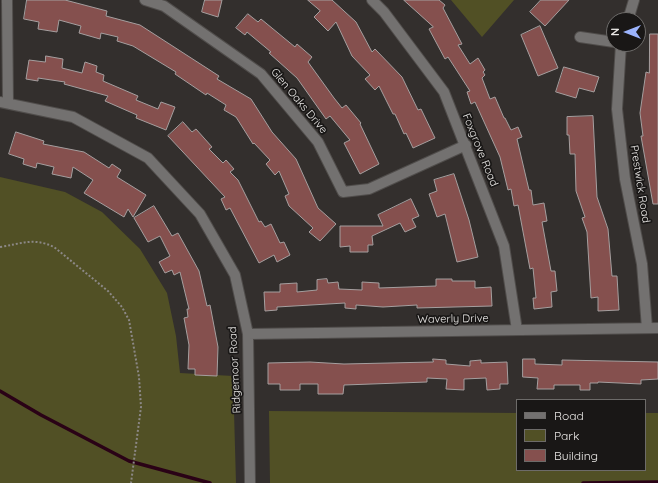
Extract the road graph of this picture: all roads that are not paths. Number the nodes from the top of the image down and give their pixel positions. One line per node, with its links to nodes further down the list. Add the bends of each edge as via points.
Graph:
1 (7, 0): 10 (street)
2 (145, 0): 5 (street, Glen Oaks Drive)
3 (372, 0): 11 (street, Foxgrove Road, via 384,12 444,92)
4 (634, 0): 6 (street)
5 (165, 3): 11 (street, Glen Oaks Drive, via 261,74 318,142 343,192 369,189)
6 (630, 12)
7 (580, 37): 8 (street)
8 (606, 41)
9 (621, 52): 12 (street, Prestwick Road, via 617,109 625,179 642,264)
10 (4, 102): 15 (street, Ridgemoor Road, via 73,117 148,158 200,214 235,275)
11 (466, 145): 14 (street, Foxgrove Road, via 504,246)
12 (647, 328): 13 (street, Waverly Drive); 14 (street, Waverly Drive)
13 (658, 328)
14 (517, 330): 15 (street, Waverly Drive)
15 (248, 334): 16 (street, Ridgemoor Road)
16 (250, 483)

